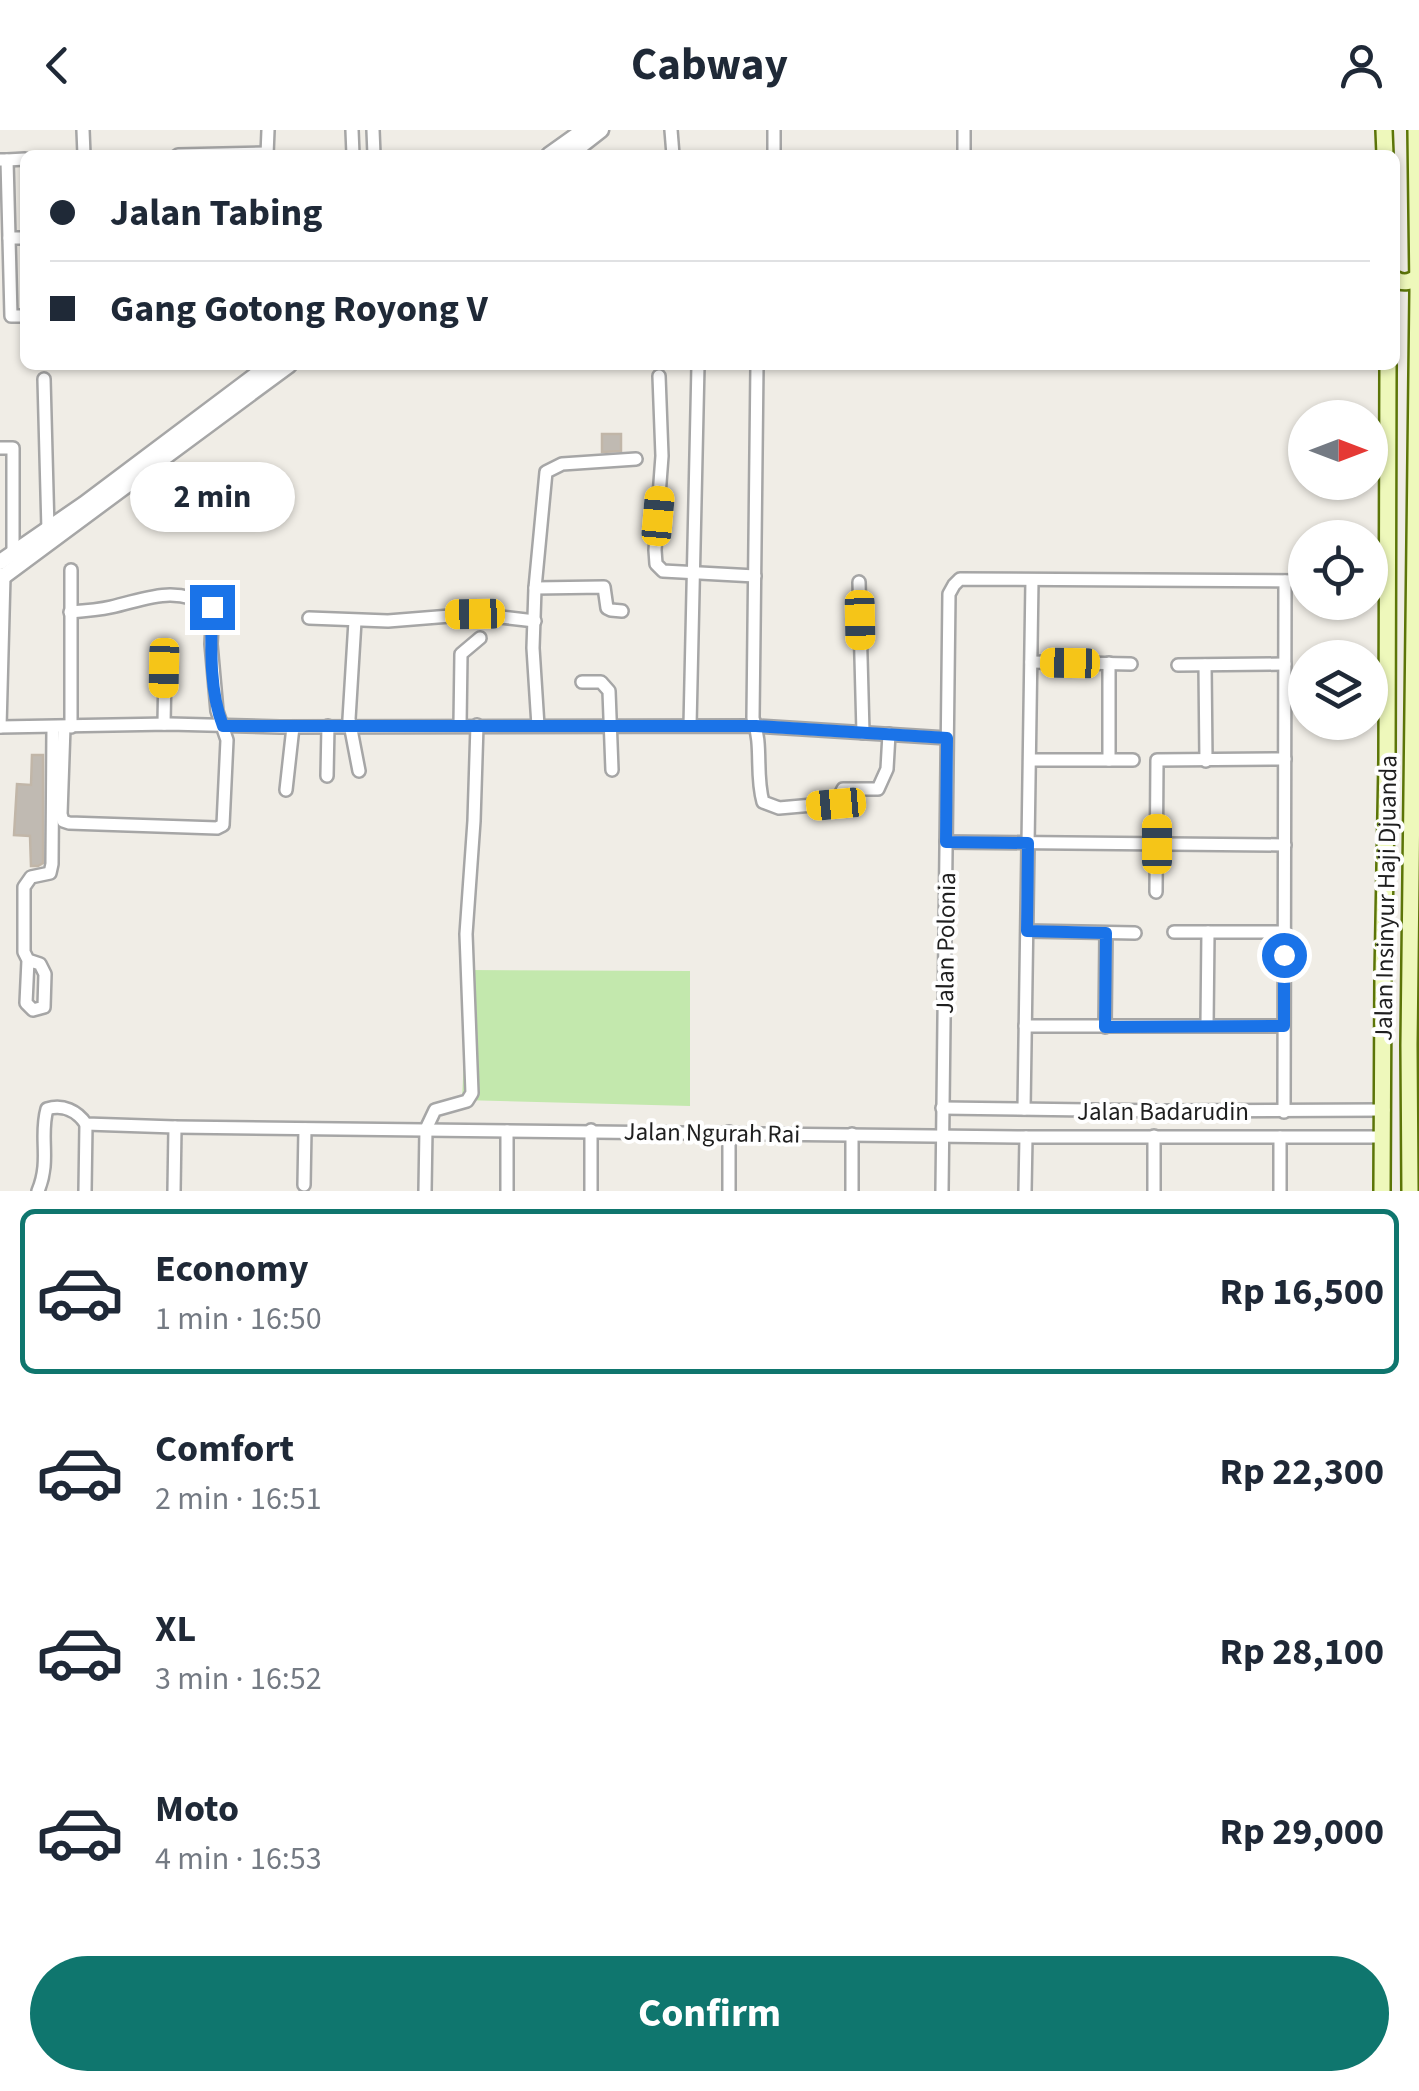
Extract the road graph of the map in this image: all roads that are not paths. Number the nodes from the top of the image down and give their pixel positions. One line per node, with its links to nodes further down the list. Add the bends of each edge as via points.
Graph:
1 (584, 130): 4 (street)
2 (601, 130): 5 (street)
3 (1416, 130): 9 (main road, Jalan Insinyur Haji Djuanda)
4 (557, 150)
5 (575, 150)
6 (4, 160): 7 (street)
7 (9, 238): 8 (street); 10 (street)
8 (20, 238)
9 (1418, 276): 69 (main road, Jalan Insinyur Haji Djuanda)
10 (5, 317)
11 (263, 370): 20 (street)
12 (282, 370): 20 (street)
13 (698, 370): 25 (street)
14 (758, 370): 26 (street)
15 (1388, 370): 21 (main road, Jalan Insinyur Haji Djuanda)
16 (659, 376): 25 (street, via 656,564 663,571)
17 (44, 379): 22 (street)
18 (0, 448): 23 (street, via 13,448)
19 (636, 458): 31 (street, via 562,464 546,472)
20 (87, 508): 22 (street); 23 (street)
21 (1388, 520)
22 (48, 530): 23 (street)
23 (4, 567): 57 (street)
24 (71, 570): 33 (street)
25 (692, 572): 26 (street); 55 (street)
26 (755, 576): 56 (street)
27 (1032, 580): 29 (street); 39 (street); 62 (street, Jalan Polonia, via 954,584)
28 (860, 582): 60 (street)
29 (1285, 582): 30 (street); 43 (street)
30 (1288, 582)
31 (535, 588): 32 (street, via 604,586 607,608); 37 (street)
32 (622, 611)
33 (70, 612): 51 (street, via 160,594 212,607); 58 (street)
34 (309, 618): 36 (street)
35 (1388, 620): 67 (main road, Jalan Insinyur Haji Djuanda)
36 (355, 621): 37 (street, via 475,614); 53 (street)
37 (534, 621): 54 (street)
38 (480, 638): 48 (street, via 460,654)
39 (1031, 662): 40 (street); 63 (street)
40 (1109, 664): 41 (street); 64 (street)
41 (1131, 664)
42 (1178, 664): 44 (street)
43 (1285, 664): 44 (street); 66 (street)
44 (1205, 665): 68 (street)
45 (164, 668): 47 (street)
46 (582, 682): 50 (street, via 601,682 610,691)
47 (164, 724): 51 (street); 58 (street)
48 (460, 725): 49 (street); 53 (street)
49 (477, 725): 54 (street); 106 (street, via 466,934 472,1092 467,1101 436,1110)
50 (611, 725): 54 (street); 55 (street); 70 (street)
51 (223, 726): 58 (street, via 222,826 150,827 64,821); 59 (street)
52 (328, 726): 53 (street); 59 (street); 72 (street)
53 (351, 726): 71 (street)
54 (538, 726)
55 (690, 726): 56 (street)
56 (756, 726): 60 (street); 61 (street, via 763,802 780,808 836,804 843,789 878,789)
57 (0, 727): 58 (street)
58 (63, 727): 88 (street, via 52,864 50,872 24,886)
59 (293, 727): 73 (street)
60 (863, 733): 61 (street)
61 (889, 734): 62 (street)
62 (947, 738): 77 (street, Jalan Polonia)
63 (1030, 760): 64 (street); 78 (street)
64 (1110, 760): 65 (street)
65 (1133, 760)
66 (1285, 760): 68 (street); 80 (street)
67 (1387, 760): 69 (main road); 74 (main road, Jalan Insinyur Haji Djuanda)
68 (1206, 761): 79 (street, via 1157,760)
69 (1413, 761): 75 (main road, Jalan Insinyur Haji Djuanda)
70 (612, 770)
71 (358, 771)
72 (327, 776)
73 (286, 790)
74 (1386, 791): 75 (main road); 97 (main road, Jalan Insinyur Haji Djuanda)
75 (1412, 791): 76 (main road, Jalan Insinyur Haji Djuanda)
76 (1416, 813): 89 (main road, Jalan Insinyur Haji Djuanda)
77 (946, 842): 78 (street); 95 (street, Jalan Polonia)
78 (1028, 843): 79 (street); 82 (street)
79 (1157, 844): 80 (street); 81 (street)
80 (1285, 845): 85 (street)
81 (1156, 892)
82 (1027, 931): 86 (street); 91 (street)
83 (1174, 932): 84 (street)
84 (1208, 932): 85 (street); 90 (street)
85 (1284, 932): 92 (street)
86 (1106, 933): 87 (street); 93 (street)
87 (1135, 933)
88 (28, 960)
89 (1415, 966): 94 (main road, Jalan Insinyur Haji Djuanda)
90 (1207, 1025): 92 (street); 93 (street)
91 (1025, 1026): 93 (street); 96 (street)
92 (1284, 1026): 98 (street)
93 (1105, 1027)
94 (1414, 1046): 126 (main road, Jalan Insinyur Haji Djuanda)
95 (942, 1108): 96 (street, Jalan Badarudin); 107 (street, Jalan Polonia)
96 (1024, 1109): 98 (street, Jalan Badarudin)
97 (1384, 1110): 98 (street, Jalan Badarudin); 111 (main road, Jalan Insinyur Haji Djuanda)
98 (1284, 1112)
99 (86, 1124): 100 (street, Jalan Ngurah Rai); 113 (street, Jalan Ngurah Rai, via 73,1112 47,1109); 114 (street)
100 (175, 1127): 101 (street, Jalan Ngurah Rai); 115 (street)
101 (305, 1130): 106 (street, Jalan Ngurah Rai); 112 (street)
102 (591, 1130): 103 (street, Jalan Ngurah Rai); 104 (street, Jalan Ngurah Rai); 118 (street)
103 (508, 1131): 106 (street, Jalan Ngurah Rai); 117 (street)
104 (729, 1132): 105 (street, Jalan Ngurah Rai); 119 (street)
105 (852, 1134): 107 (street, Jalan Ngurah Rai); 120 (street)
106 (426, 1135): 116 (street)
107 (942, 1136): 109 (street, Jalan Ngurah Rai); 121 (street, Jalan Polonia)
108 (1154, 1136): 109 (street, Jalan Ngurah Rai); 110 (street, Jalan Ngurah Rai); 123 (street)
109 (1026, 1137): 122 (street)
110 (1280, 1137): 111 (street, Jalan Ngurah Rai); 124 (street)
111 (1383, 1137): 125 (main road, Jalan Insinyur Haji Djuanda)
112 (304, 1185)
113 (38, 1191)
114 (85, 1191)
115 (174, 1191)
116 (425, 1191)
117 (508, 1191)
118 (591, 1191)
119 (729, 1191)
120 (852, 1191)
121 (942, 1191)
122 (1026, 1191)
123 (1154, 1191)
124 (1280, 1191)
125 (1382, 1191)
126 (1410, 1191)

